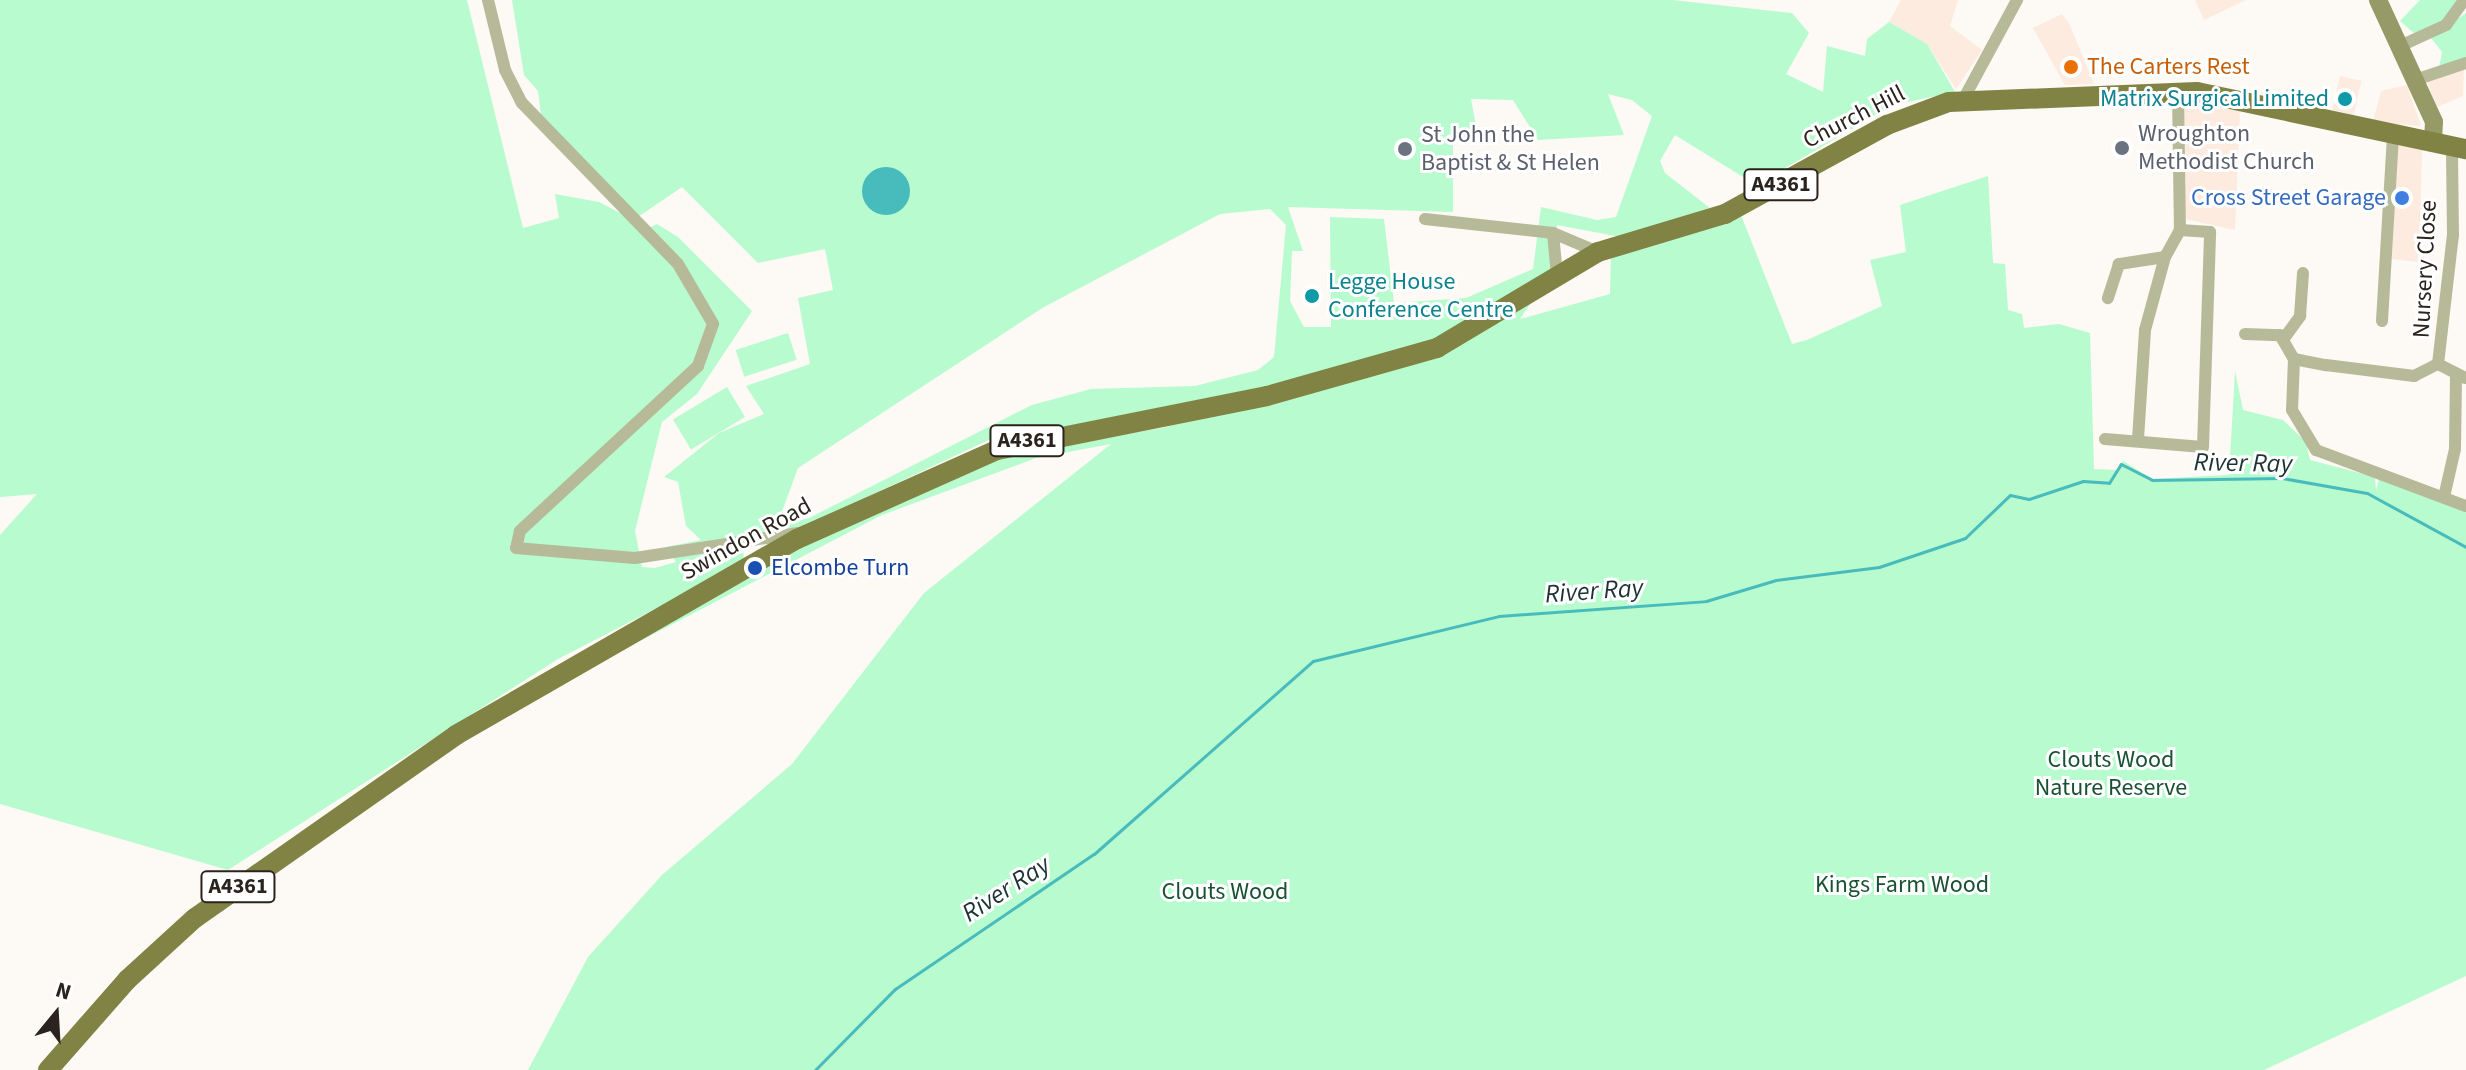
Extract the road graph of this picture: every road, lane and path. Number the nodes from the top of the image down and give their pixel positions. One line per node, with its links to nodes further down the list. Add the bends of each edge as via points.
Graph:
1 (488, 0): 32 (street, via 505,70 522,103 678,264 713,324 698,366 520,531 516,548 624,558)
2 (2017, 0): 9 (street)
3 (2378, 0): 5 (main road)
4 (2464, 0): 5 (street, via 2446,25)
5 (2400, 46): 7 (main road)
6 (2466, 63): 7 (street)
7 (2415, 80): 11 (main road)
8 (2178, 91): 9 (main road, A4361); 10 (main road, A4361, via 2273,105); 13 (street)
9 (1962, 94): 15 (main road, Church Hill / A4361, via 1887,125 1734,210)
10 (2393, 135): 11 (main road, A4361); 20 (street)
11 (2450, 146): 24 (street, Nursery Close, via 2453,235)
12 (1425, 219): 14 (street)
13 (2180, 230): 16 (street); 28 (street, via 2210,232 2203,447)
14 (1553, 233): 15 (street); 18 (street)
15 (1598, 252): 18 (main road, Swindon Road / A4361)
16 (2165, 257): 19 (street, via 2119,264); 28 (street, via 2145,330)
17 (2303, 273): 22 (street, via 2300,316)
18 (1557, 276): 31 (main road, Swindon Road / A4361, via 1462,338 1402,361 1267,396 1036,438)
19 (2108, 298)
20 (2382, 321)
21 (2245, 334): 22 (street)
22 (2285, 337): 23 (street)
23 (2294, 359): 24 (street, Nursery Close, via 2414,376); 29 (street, via 2292,410 2316,450)
24 (2438, 364): 25 (street)
25 (2461, 377): 26 (street)
26 (2461, 434): 29 (street)
27 (2105, 439): 28 (street)
28 (2138, 439)
29 (2444, 497): 30 (street)
30 (2466, 506)
31 (816, 530): 32 (street); 33 (main road, Swindon Road / A4361)
32 (745, 541): 33 (street)
33 (753, 564): 34 (main road, Swindon Road / A4361, via 483,718 231,891 127,980)
34 (48, 1070)

